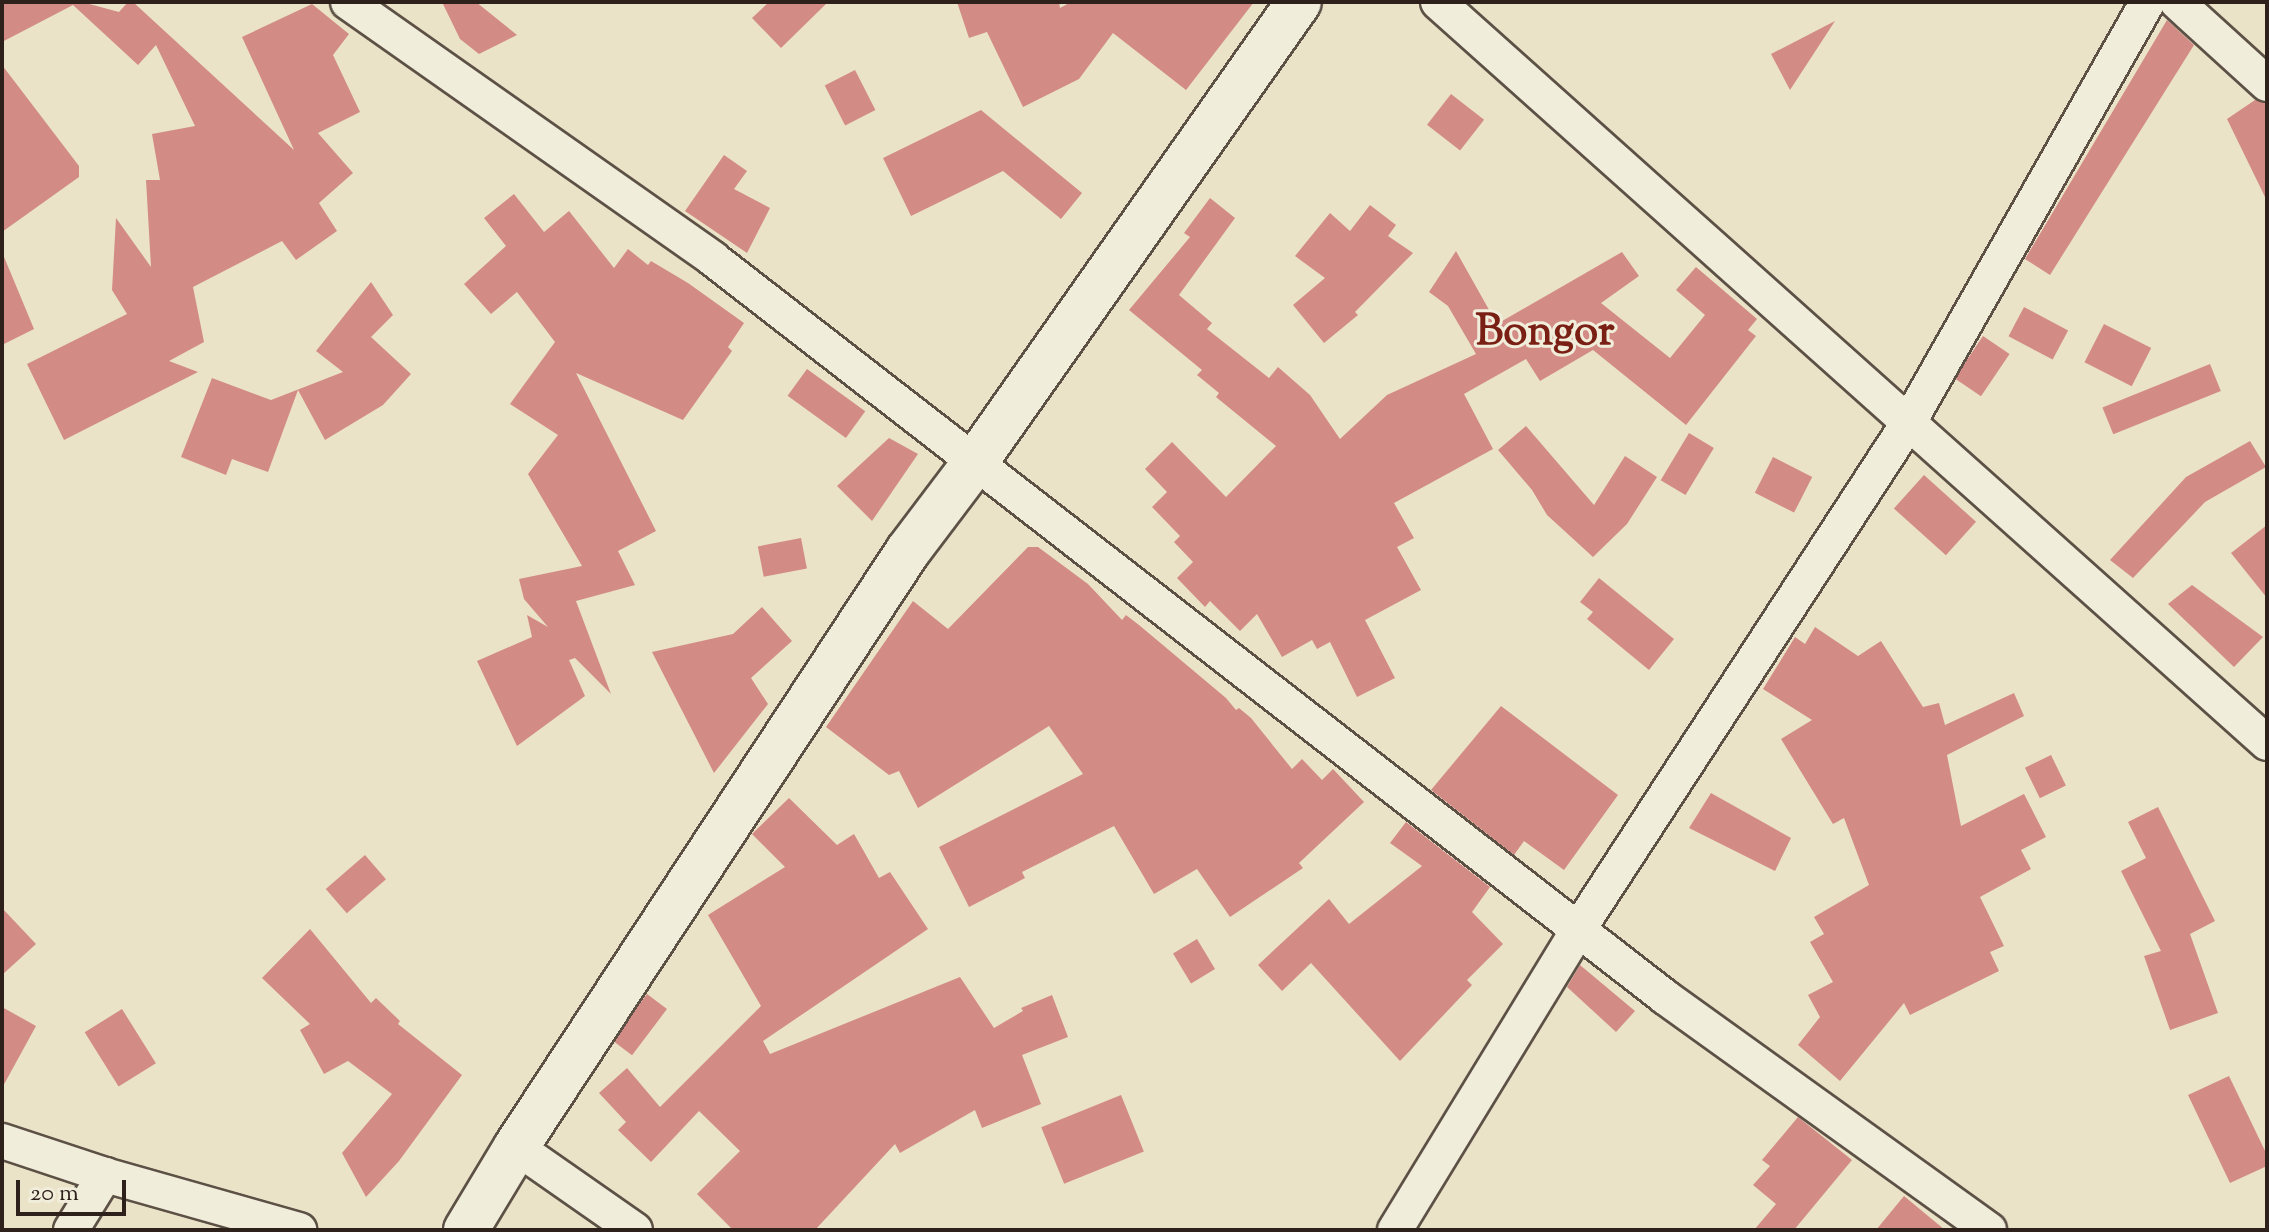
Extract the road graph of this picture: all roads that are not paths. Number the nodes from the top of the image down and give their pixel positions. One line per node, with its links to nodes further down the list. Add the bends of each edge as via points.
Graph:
1 (348, 2): 8 (street, via 713,259)
2 (1299, 2): 8 (street)
3 (1438, 2): 7 (street)
4 (2148, 2): 7 (street)
5 (2177, 2): 6 (street)
6 (2267, 84)
7 (1909, 422): 9 (street); 10 (street)
8 (976, 461): 10 (street); 12 (street, via 908,551)
9 (2267, 743)
10 (1578, 930): 18 (street); 19 (street)
11 (2, 1141): 13 (street)
12 (516, 1147): 16 (street); 17 (street)
13 (105, 1175): 14 (street); 15 (street)
14 (71, 1230)
15 (299, 1230)
16 (466, 1230)
17 (635, 1230)
18 (1395, 1230)
19 (1989, 1230)

